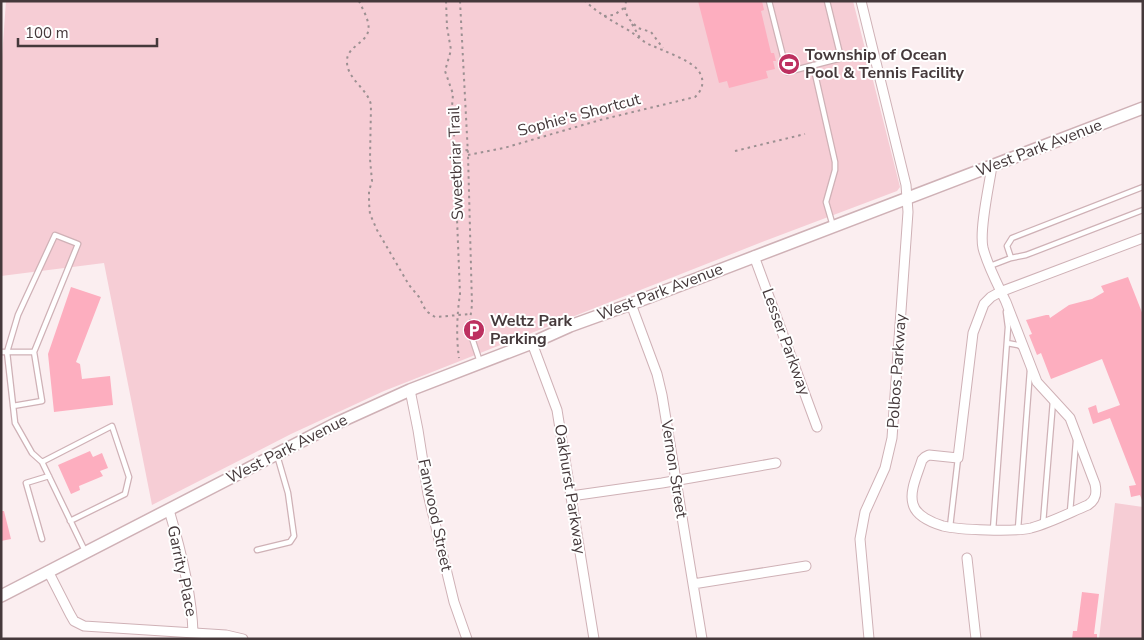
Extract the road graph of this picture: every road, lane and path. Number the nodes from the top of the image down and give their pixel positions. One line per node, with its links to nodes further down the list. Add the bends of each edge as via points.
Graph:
1 (359, 1): 35 (path, via 368,32 348,55 347,64 371,105 372,181 369,203 372,220 426,311 435,317)
2 (446, 1): 19 (path, via 451,50 445,71 453,94 453,143)
3 (460, 1): 20 (path, Sweetbriar Trail)
4 (585, 1): 10 (path)
5 (626, 1): 9 (path)
6 (769, 1): 16 (lane, via 787,72)
7 (827, 1): 15 (lane)
8 (861, 1): 14 (street, Polbos Parkway)
9 (625, 6): 10 (path, via 614,15); 11 (path, via 625,14)
10 (601, 15): 12 (path)
11 (631, 21): 12 (path); 13 (path, via 641,30 651,32)
12 (641, 40): 13 (path)
13 (664, 50): 22 (path, Sophie's Shortcut, via 692,64 699,72 703,84 695,97 609,117 504,148)
14 (873, 50): 15 (lane); 25 (street, Polbos Parkway)
15 (841, 58): 16 (lane)
16 (813, 66): 27 (lane, via 836,162 826,202)
17 (1143, 108): 23 (street, West Park Avenue)
18 (805, 134): 21 (path)
19 (458, 150): 20 (path); 35 (path, via 455,168)
20 (468, 150): 22 (path, Sweetbriar Trail)
21 (736, 151)
22 (468, 154): 34 (path, Sweetbriar Trail)
23 (992, 166): 25 (street, West Park Avenue); 31 (street, via 983,236)
24 (1143, 186): 30 (lane, via 1012,238 1008,246)
25 (908, 197): 27 (street, West Park Avenue); 78 (street, Polbos Parkway, via 892,438 885,468 865,512 860,538)
26 (1143, 210): 30 (lane, via 1026,255)
27 (833, 226): 29 (street, West Park Avenue)
28 (1143, 238): 32 (street)
29 (754, 256): 33 (street, West Park Avenue); 49 (street, Lesser Parkway)
30 (1010, 258): 31 (lane)
31 (990, 266): 32 (street)
32 (1000, 292): 38 (lane, via 1007,319); 39 (street); 52 (street, via 984,304 973,333)
33 (631, 304): 37 (street, West Park Avenue); 56 (street, Vernon Street, via 658,374)
34 (470, 314): 35 (path); 36 (path, Sweetbriar Trail)
35 (459, 316): 43 (path)
36 (470, 324): 44 (lane)
37 (532, 343): 44 (street, West Park Avenue); 57 (street, Oakhurst Parkway, via 557,410)
38 (1007, 343): 39 (lane, via 1018,345); 64 (lane)
39 (1025, 351): 45 (street)
40 (1, 352): 41 (lane)
41 (7, 352): 42 (lane); 42 (lane, via 18,315 55,235 78,244); 48 (lane)
42 (34, 352): 48 (lane, via 42,401)
43 (459, 358)
44 (480, 363): 46 (street, West Park Avenue)
45 (1031, 366): 47 (street, via 1037,382); 63 (lane)
46 (410, 390): 51 (street, West Park Avenue); 75 (street, Fanwood Street, via 428,494)
47 (1053, 401): 50 (street, via 1067,414); 61 (lane)
48 (13, 406): 53 (lane, via 15,423 32,454)
49 (817, 427)
50 (1076, 436): 59 (lane); 59 (street, via 1096,484 1096,493 1091,503)
51 (277, 453): 58 (street, West Park Avenue); 66 (lane, via 288,493 294,536 290,542)
52 (958, 458): 62 (lane); 62 (street, via 924,457 912,494 918,513)
53 (42, 462): 55 (lane); 60 (lane, via 112,426 128,478 125,494)
54 (776, 463): 56 (street)
55 (49, 476): 60 (lane); 65 (lane, via 26,483)
56 (676, 480): 57 (street); 71 (street, Vernon Street)
57 (571, 496): 76 (street, Oakhurst Parkway)
58 (168, 510): 67 (street, West Park Avenue); 73 (street, Garrity Place, via 193,613)
59 (1070, 512): 61 (street)
60 (70, 521): 67 (lane)
61 (1043, 523): 63 (street)
62 (950, 527): 64 (street)
63 (1018, 529): 64 (street)
64 (992, 530)
65 (42, 539)
66 (257, 550)
67 (86, 552): 70 (street, West Park Avenue)
68 (967, 558): 79 (street)
69 (806, 566): 71 (street)
70 (48, 572): 72 (street, West Park Avenue); 73 (street, via 78,624)
71 (693, 584): 77 (street, Vernon Street)
72 (1, 596)
73 (193, 633): 74 (street)
74 (243, 639)
75 (466, 639)
76 (594, 639)
77 (702, 639)
78 (870, 639)
79 (976, 639)

